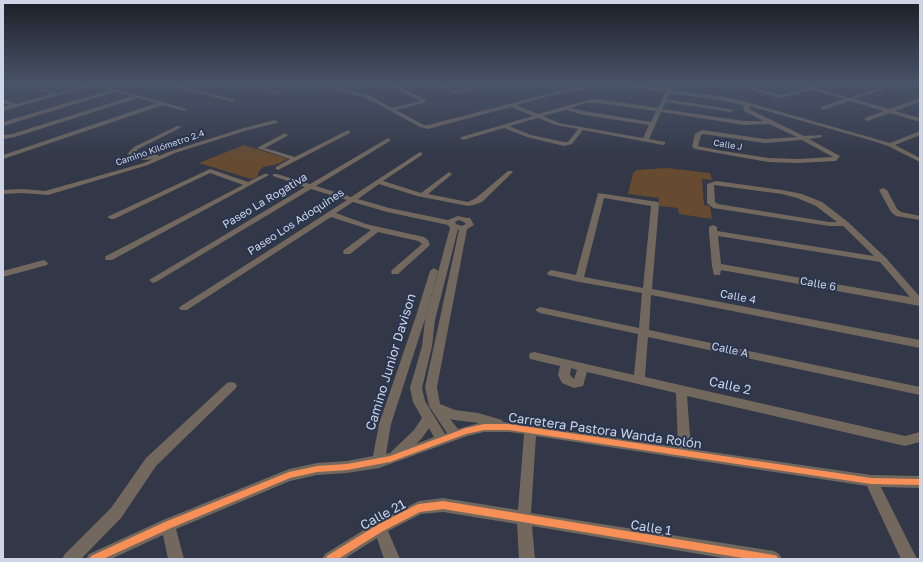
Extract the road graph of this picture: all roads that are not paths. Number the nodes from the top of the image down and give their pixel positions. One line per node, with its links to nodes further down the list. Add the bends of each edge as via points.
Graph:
1 (48, 110): 19 (street)
2 (94, 110): 28 (street)
3 (142, 110): 37 (street)
4 (395, 110): 5 (street, via 428,127)
5 (491, 110)
6 (523, 110): 14 (street)
7 (558, 110): 14 (street)
8 (574, 110): 20 (street)
9 (660, 110): 20 (street)
10 (661, 110): 18 (street, via 744,123)
11 (746, 110): 18 (street, Calle J)
12 (768, 110): 34 (street)
13 (889, 111): 15 (street); 16 (street)
14 (536, 116): 21 (street); 23 (street)
15 (867, 119)
16 (920, 120)
17 (275, 122): 35 (street, Camino Kilómetro 2.4, via 246,128)
18 (770, 122): 30 (street, Calle J)
19 (3, 124)
20 (653, 124): 32 (street)
21 (504, 126): 23 (street, via 529,136 564,144 570,143); 29 (street)
22 (179, 127): 35 (street, via 136,148 130,154 147,158)
23 (581, 129): 32 (street)
24 (348, 132): 38 (street)
25 (920, 133): 34 (street)
26 (285, 135): 38 (street, via 260,148)
27 (820, 136): 30 (street, Calle J)
28 (3, 137)
29 (463, 138)
30 (802, 138): 30 (street, Calle J, via 837,156 822,160 768,160 695,147 698,134 702,132 765,141)
31 (388, 140): 45 (street, Paseo La Rogativa)
32 (645, 140): 33 (street)
33 (663, 143)
34 (890, 145): 39 (street)
35 (173, 152): 47 (street, Camino Kilómetro 2.4, via 146,164 45,193)
36 (420, 154): 43 (street, Paseo Los Adoquines)
37 (3, 157)
38 (296, 159): 40 (street)
39 (920, 160)
40 (273, 171): 44 (street); 45 (street)
41 (510, 172): 48 (street, via 474,203)
42 (449, 174): 48 (street)
43 (378, 182): 48 (street); 49 (street, Paseo Los Adoquines)
44 (248, 184): 51 (street, via 210,171); 57 (street)
45 (314, 184): 49 (street); 65 (street, Paseo La Rogativa)
46 (883, 190): 52 (street, via 899,214)
47 (3, 192)
48 (422, 195)
49 (355, 198): 50 (street, Paseo Los Adoquines); 54 (street, via 394,212)
50 (330, 214): 55 (street); 68 (street, Paseo Los Adoquines)
51 (111, 218)
52 (920, 218)
53 (845, 224): 53 (street, via 819,204 808,199 782,192 710,184 711,203 716,206 829,224); 58 (street)
54 (455, 225): 79 (street, via 431,386); 80 (street, via 430,320 427,346 416,388 419,402)
55 (376, 229): 56 (street); 61 (street, via 425,242 426,245)
56 (347, 252)
57 (109, 258)
58 (884, 260): 67 (street); 67 (street, Calle 6, via 713,230 716,270)
59 (44, 263): 62 (street)
60 (434, 271): 87 (street, Camino Junior Davison, via 385,424 381,441)
61 (395, 272)
62 (4, 273)
63 (551, 273): 64 (street, Calle 4)
64 (579, 279): 66 (street, Calle 4); 66 (street, via 601,195 655,204)
65 (153, 280)
66 (647, 292): 70 (street); 71 (street, Calle 4)
67 (920, 303)
68 (184, 308)
69 (540, 310): 70 (street, Calle A)
70 (643, 332): 75 (street); 78 (street, Calle A)
71 (920, 344)
72 (534, 356): 73 (street, Calle 2)
73 (566, 363): 74 (street, Calle 2); 74 (street, via 564,376 574,384 579,383)
74 (583, 367): 75 (street, Calle 2)
75 (639, 380): 77 (street, Calle 2)
76 (231, 386): 93 (street, via 151,462 116,513)
77 (681, 389): 84 (street, Calle 2, via 905,440); 86 (street)
78 (920, 391)
79 (435, 406): 81 (street, via 454,415 478,418); 83 (street)
80 (428, 418): 85 (street); 87 (street, via 418,434)
81 (509, 427): 82 (street, Carretera Pastora Wanda Rolón); 83 (street, Carretera Pastora Wanda Rolón, via 484,427)
82 (530, 431): 86 (street, Carretera Pastora Wanda Rolón); 90 (street)
83 (454, 435): 85 (street, Carretera Pastora Wanda Rolón)
84 (920, 437)
85 (442, 440): 87 (street, Carretera Pastora Wanda Rolón)
86 (685, 453): 88 (street, Carretera Pastora Wanda Rolón)
87 (385, 461): 91 (street, Carretera Pastora Wanda Rolón, via 289,475)
88 (871, 481): 89 (street, Carretera Pastora Wanda Rolón); 100 (street)
89 (920, 482)
90 (524, 519): 92 (street, Calle 21, via 443,505 419,508); 98 (street); 99 (street, Calle 1)
91 (168, 525): 94 (street, Carretera Pastora Wanda Rolón); 95 (street)
92 (380, 528): 96 (street, Calle 21); 97 (street)
93 (70, 559)
94 (94, 559)
95 (176, 559)
96 (330, 559)
97 (392, 559)
98 (527, 559)
99 (774, 559)
100 (909, 559)

